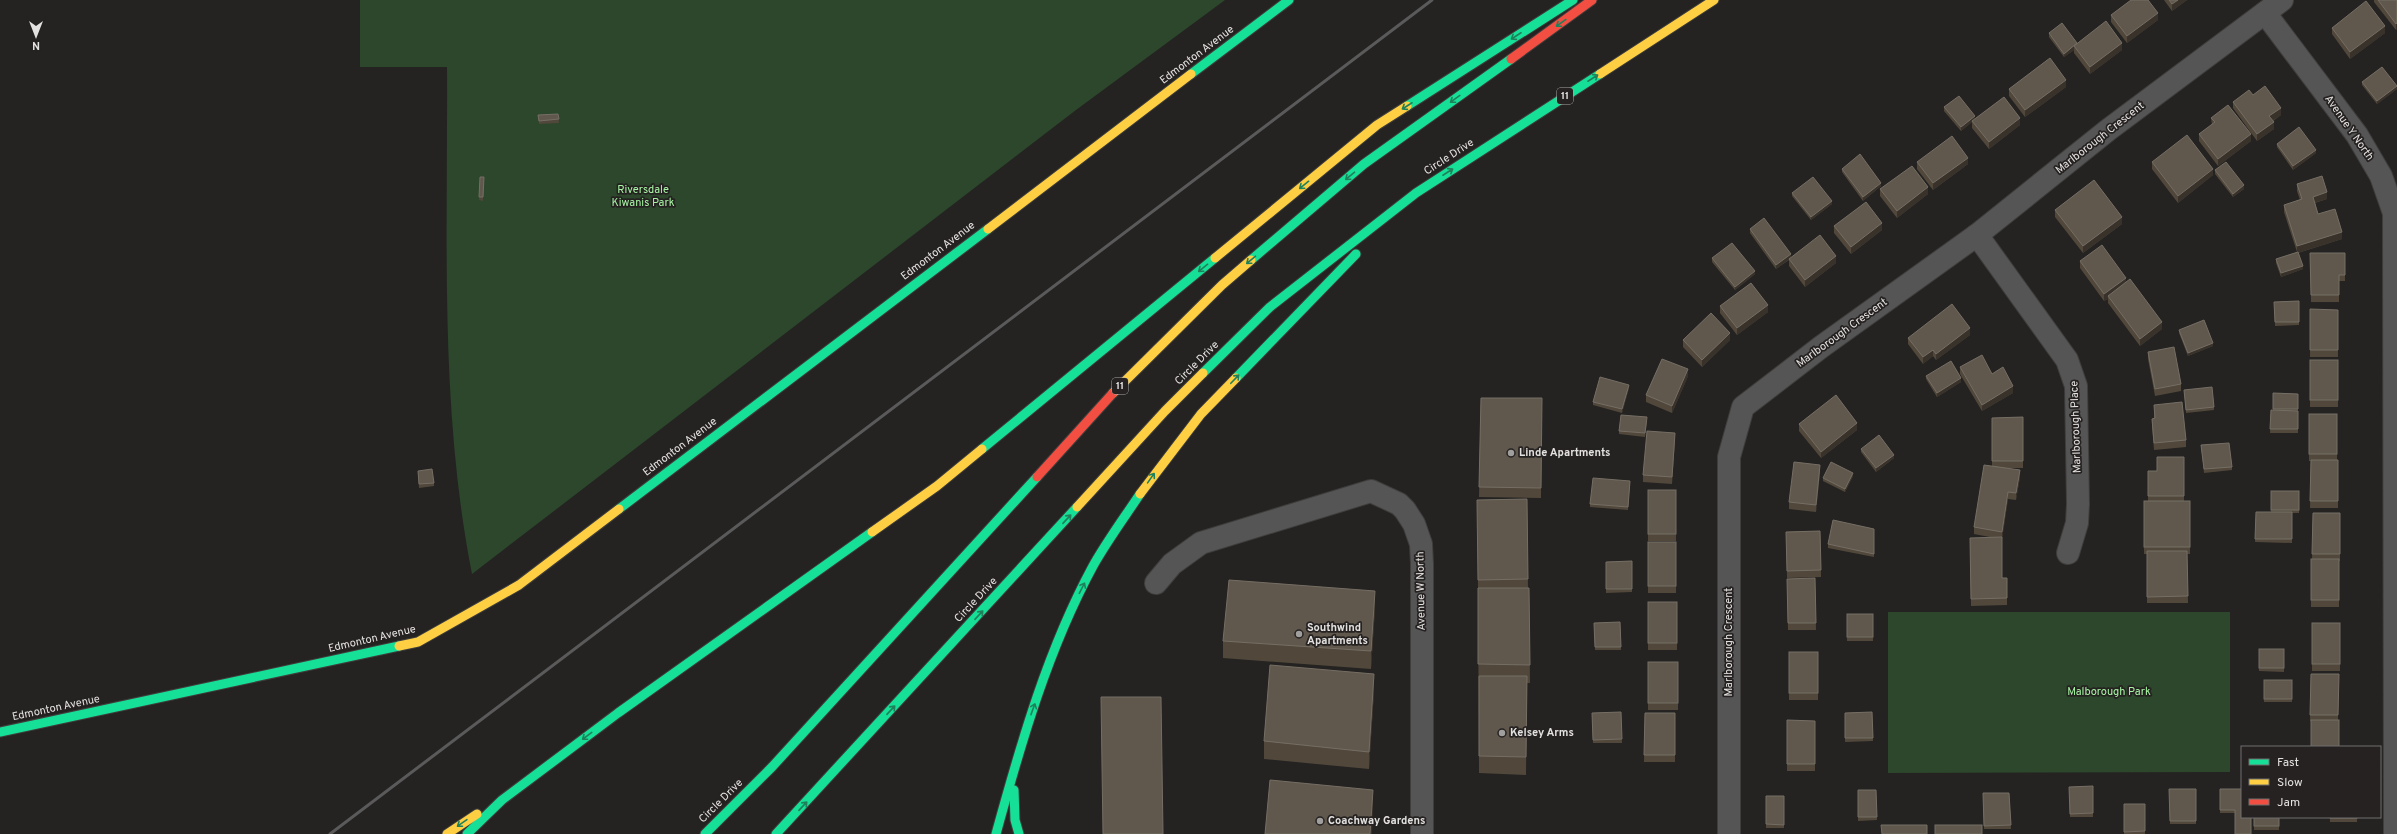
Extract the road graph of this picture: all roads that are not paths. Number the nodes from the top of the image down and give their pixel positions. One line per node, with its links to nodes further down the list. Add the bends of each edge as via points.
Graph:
1 (1290, 0): 11 (main road, Edmonton Avenue, via 519,585 418,642)
2 (1573, 0): 13 (main road, one-way to 13, via 1378,125 937,486 618,713)
3 (1592, 0): 16 (main road, Circle Drive / 11, one-way to 16, via 1364,164 1222,285 1125,380 772,767)
4 (1714, 0): 7 (main road, Circle Drive / 11, one-way to 4)
5 (2282, 0): 6 (street, Marlborough Crescent)
6 (2265, 13): 8 (street, Marlborough Crescent, via 2108,130); 22 (street, Avenue Y North, via 2357,135 2381,176 2394,213)
7 (1416, 193): 12 (main road, one-way to 7, via 1076,599 1093,566 1134,502 1201,414); 17 (main road, Circle Drive / 11, one-way to 7, via 1165,411 1270,307)
8 (1977, 235): 9 (street, Marlborough Place, via 2073,372 2076,386 2078,504 2077,522); 21 (street, Marlborough Crescent, via 1820,347 1743,407 1729,457)
9 (2068, 553)
10 (1156, 583): 20 (street, Avenue W North, via 1172,564 1201,543 1371,491 1399,504 1414,524 1422,564)
11 (0, 732)
12 (1020, 745): 18 (main road); 19 (main road, via 1014,802)
13 (502, 800): 14 (main road, one-way to 14); 15 (main road)
14 (447, 834)
15 (467, 834)
16 (705, 834)
17 (776, 834)
18 (996, 834)
19 (1019, 834)
20 (1422, 834)
21 (1728, 834)
22 (2395, 834)

